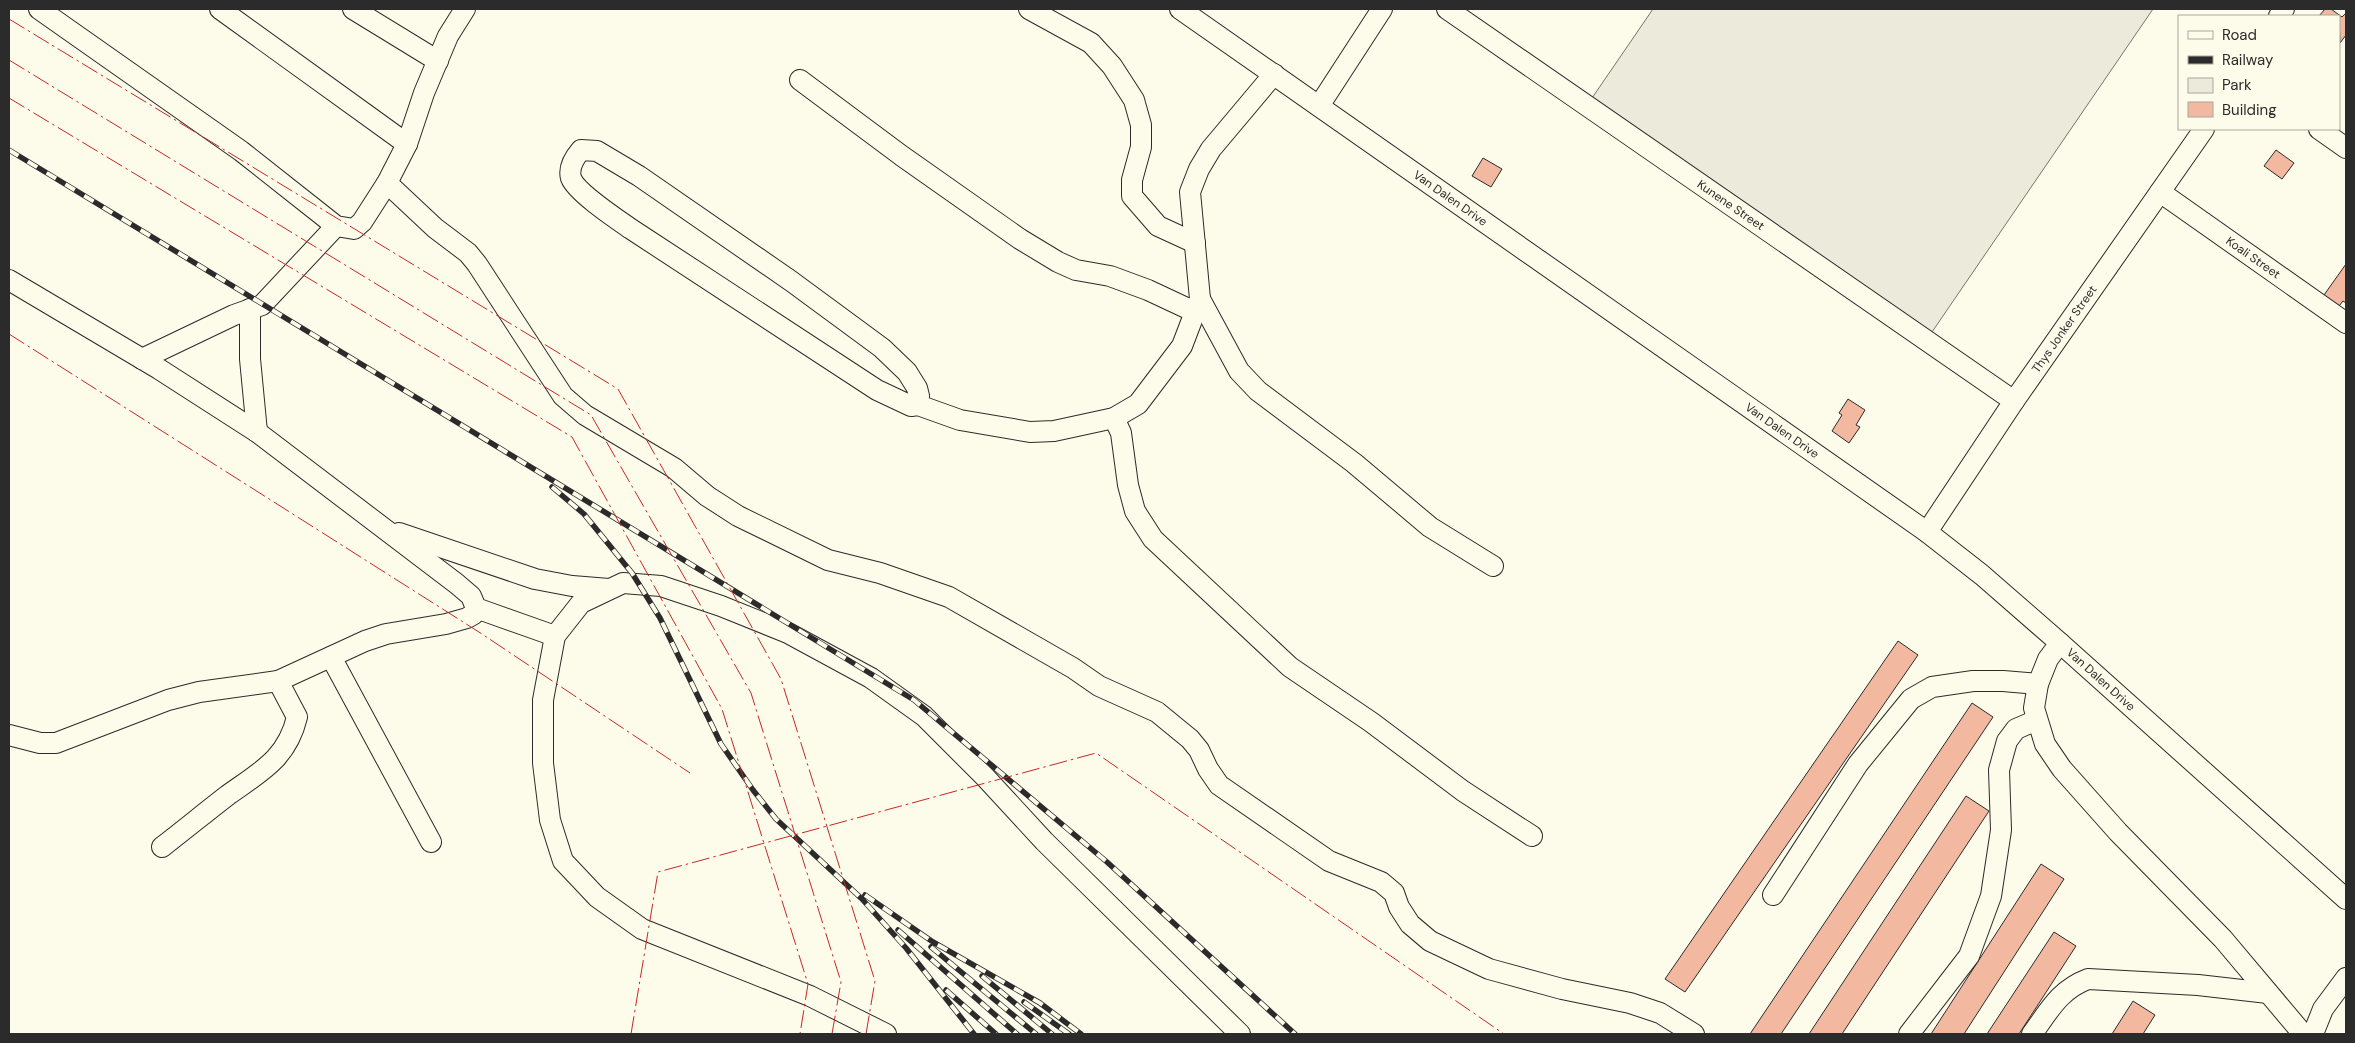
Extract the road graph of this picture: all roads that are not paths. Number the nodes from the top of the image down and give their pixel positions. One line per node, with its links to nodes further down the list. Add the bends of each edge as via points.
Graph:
1 (39, 9): 19 (street, via 241,151)
2 (220, 9): 15 (street)
3 (353, 9): 9 (street)
4 (465, 9): 9 (street, via 448,36)
5 (1028, 9): 20 (street, via 1091,43 1112,66 1134,100 1141,125 1132,196 1158,226)
6 (1180, 9): 10 (street, Van Dalen Drive)
7 (1382, 9): 12 (street)
8 (1447, 9): 26 (street, Kunene Street)
9 (438, 61): 15 (street)
10 (1274, 74): 12 (street, Van Dalen Drive); 20 (street, via 1211,149 1199,169 1190,192)
11 (800, 80): 22 (street, via 902,156 1058,262)
12 (1319, 106): 31 (street, Van Dalen Drive)
13 (2203, 130): 18 (street, Thys Jonker Street)
14 (2320, 130): 16 (street)
15 (407, 144): 17 (street)
16 (2346, 148)
17 (387, 183): 19 (street, via 354,229); 51 (street, via 435,228 468,253 563,396 599,424 674,468 707,496 738,516 828,560 880,573 949,597 1058,658 1099,686 1156,712 1190,739 1220,785 1329,861 1381,882 1394,893 1410,924 1430,941 1489,969 1660,1013)
18 (2160, 192): 24 (street, Koali Street); 26 (street, Thys Jonker Street)
19 (336, 226): 23 (street, via 262,304)
20 (1195, 243): 22 (street)
21 (9, 280): 25 (street)
22 (1197, 306): 28 (street, via 1182,346 1138,404); 32 (street, via 1239,371 1258,391 1354,463 1430,527)
23 (250, 309): 25 (street); 29 (street, via 250,359)
24 (2346, 323)
25 (142, 359): 29 (street)
26 (2014, 401): 31 (street, Thys Jonker Street)
27 (918, 404): 27 (street, via 911,406 877,390 631,229 593,201 572,180 570,167 574,158 581,150 597,151 791,281 882,348 907,372 917,388); 28 (street, via 960,420 1030,432 1054,431)
28 (1114, 418): 42 (street, via 1121,433 1135,511 1153,539 1290,667 1463,791)
29 (257, 432): 30 (street)
30 (385, 529): 33 (street, via 535,579); 34 (street, via 458,584 471,596)
31 (1927, 532): 36 (street, Van Dalen Drive)
32 (1493, 566)
33 (609, 589): 35 (street, via 581,603); 50 (street, via 623,583 661,586 721,606 788,633 871,678 924,716 1044,842)
34 (476, 608): 35 (street); 37 (street, via 474,614 466,618 386,634)
35 (555, 636): 49 (street, via 542,700 542,762 550,820 563,861 598,896 642,929 810,996)
36 (2060, 643): 39 (street, via 2048,659); 46 (street, Van Dalen Drive)
37 (331, 657): 38 (street); 43 (street)
38 (278, 681): 41 (street, via 199,692 168,700 56,743 40,744); 44 (street, via 297,717 293,733 276,760)
39 (2038, 684): 40 (street, via 2034,708); 45 (street, via 1972,681 1932,687 1911,699 1858,764)
40 (2037, 720): 48 (street, via 2045,744 2062,769 2118,832 2223,939); 52 (street, via 2016,729 2005,748 1999,770 2001,830 1991,896 1975,943 1969,956)
41 (9, 735)
42 (1532, 836)
43 (431, 842)
44 (162, 847)
45 (1773, 895)
46 (2346, 899)
47 (2346, 978): 55 (street, via 2323,1009)
48 (2268, 993): 53 (street, via 2198,984 2088,980 2072,985); 54 (street)
49 (886, 1034)
50 (1240, 1034)
51 (1694, 1034)
52 (1909, 1034)
53 (2032, 1034)
54 (2303, 1034)
55 (2313, 1034)

